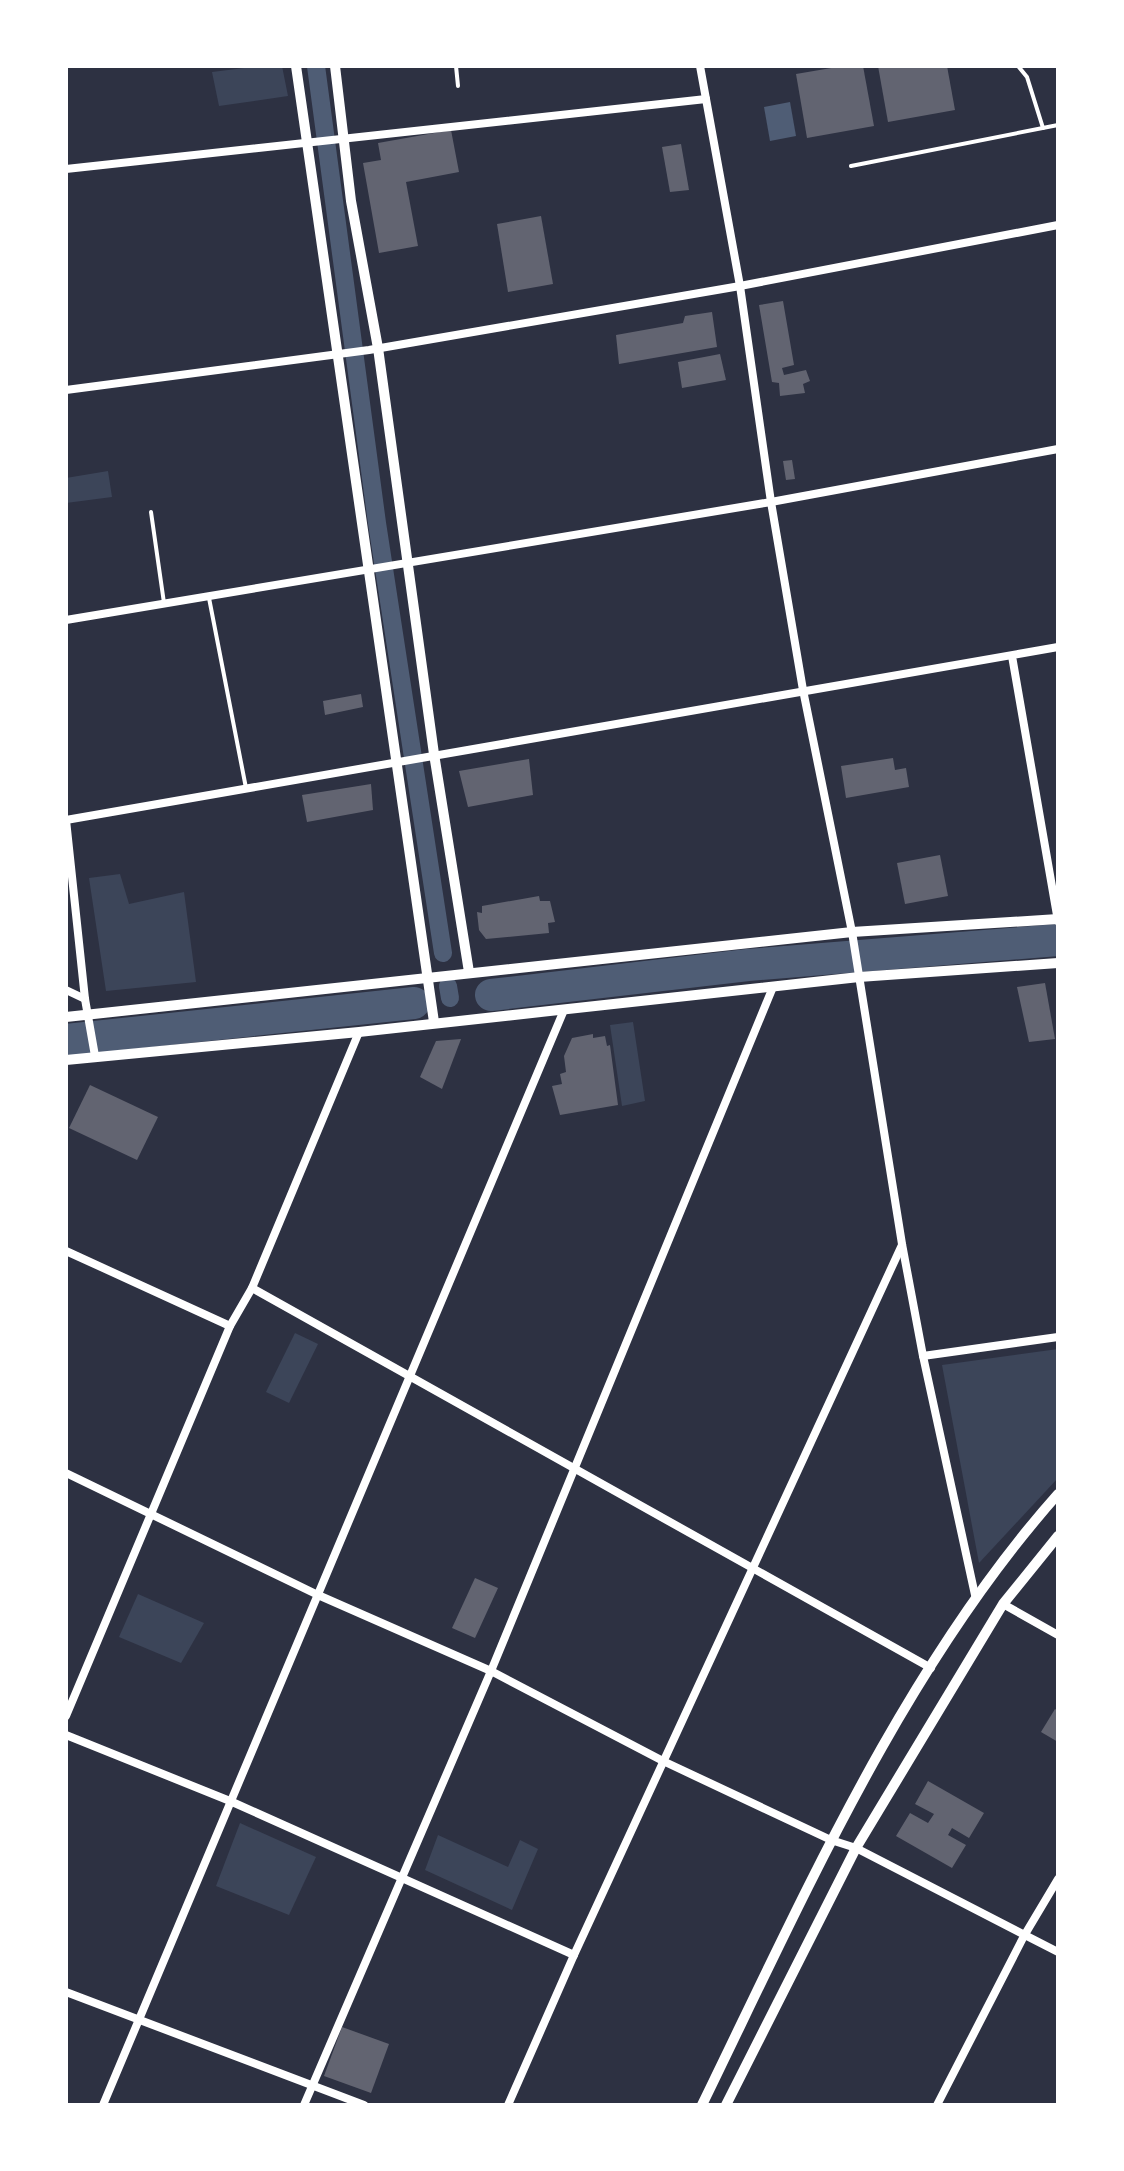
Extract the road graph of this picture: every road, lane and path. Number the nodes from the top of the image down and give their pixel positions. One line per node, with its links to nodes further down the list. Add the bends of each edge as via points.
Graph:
1 (296, 66): 11 (street)
2 (335, 66): 10 (street)
3 (456, 66): 6 (lane)
4 (700, 66): 7 (street)
5 (987, 66): 9 (lane, via 1018,66 1027,77)
6 (458, 86)
7 (706, 99): 10 (street); 15 (street)
8 (1058, 125): 9 (lane)
9 (1043, 128): 12 (lane)
10 (341, 137): 11 (street); 16 (street)
11 (310, 141): 13 (street); 17 (street)
12 (851, 166)
13 (66, 169)
14 (1058, 225): 15 (street)
15 (740, 286): 16 (street); 20 (street)
16 (373, 349): 17 (street); 22 (street)
17 (343, 354): 18 (street); 23 (street)
18 (66, 390)
19 (1058, 449): 20 (street)
20 (771, 502): 22 (street); 29 (street)
21 (151, 512): 25 (lane)
22 (409, 562): 23 (street); 30 (street)
23 (374, 568): 24 (street); 31 (street)
24 (209, 596): 25 (street); 32 (lane)
25 (164, 603): 26 (street)
26 (66, 620)
27 (1058, 647): 28 (street)
28 (1012, 656): 29 (street); 34 (street)
29 (803, 690): 30 (street); 35 (street)
30 (430, 755): 31 (street); 37 (street)
31 (403, 760): 32 (street); 39 (street)
32 (246, 788): 33 (street)
33 (66, 820): 42 (street)
34 (1058, 920): 35 (street)
35 (853, 935): 37 (street); 38 (street)
36 (1058, 963): 38 (street)
37 (469, 972): 39 (street)
38 (858, 972): 40 (street); 50 (street)
39 (428, 977): 44 (street); 46 (street)
40 (773, 987): 43 (street); 57 (street)
41 (66, 990): 42 (street)
42 (85, 999): 44 (street)
43 (564, 1010): 46 (street); 56 (street)
44 (88, 1014): 45 (street); 48 (street)
45 (66, 1017)
46 (434, 1022): 47 (street)
47 (359, 1032): 48 (street); 52 (street)
48 (95, 1056): 49 (street)
49 (66, 1060)
50 (902, 1244): 55 (street); 62 (street)
51 (66, 1251): 53 (street)
52 (252, 1288): 53 (street); 56 (street)
53 (230, 1326): 60 (street)
54 (1058, 1337): 55 (street)
55 (923, 1356): 64 (street)
56 (410, 1379): 57 (street); 63 (street)
57 (574, 1470): 62 (street); 68 (street)
58 (66, 1473): 60 (street)
59 (1058, 1494): 64 (street)
60 (151, 1514): 63 (street); 69 (street)
61 (1058, 1536): 65 (street)
62 (752, 1569): 67 (street); 71 (street)
63 (318, 1595): 68 (street); 72 (street)
64 (975, 1595): 67 (street)
65 (1003, 1604): 66 (street); 74 (street)
66 (1058, 1635)
67 (931, 1668): 73 (street)
68 (491, 1671): 71 (street); 75 (street)
69 (66, 1716)
70 (66, 1735): 72 (street)
71 (663, 1761): 73 (street); 79 (street)
72 (230, 1801): 75 (street); 81 (street)
73 (831, 1840): 74 (street); 87 (street)
74 (856, 1848): 77 (street); 88 (street)
75 (402, 1877): 79 (street); 82 (street)
76 (1058, 1879): 77 (street)
77 (1024, 1936): 78 (street); 89 (street)
78 (1058, 1952)
79 (574, 1955): 86 (street)
80 (66, 1992): 81 (street)
81 (138, 2019): 82 (street); 83 (street)
82 (312, 2085): 84 (street); 85 (street)
83 (103, 2105)
84 (304, 2105)
85 (364, 2105)
86 (508, 2105)
87 (702, 2105)
88 (726, 2105)
89 (937, 2105)

